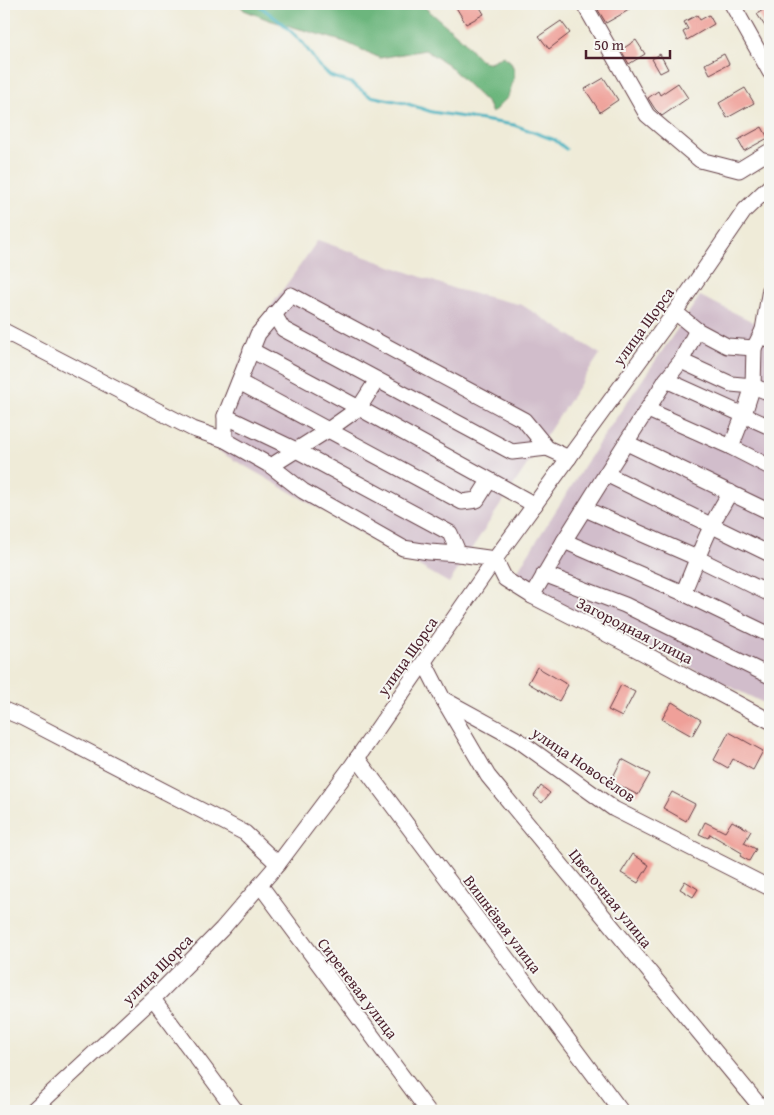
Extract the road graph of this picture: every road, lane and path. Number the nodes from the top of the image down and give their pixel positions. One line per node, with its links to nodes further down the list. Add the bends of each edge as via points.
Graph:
1 (584, 4): 4 (street, via 647,115 700,160 739,170)
2 (732, 4): 3 (street)
3 (770, 72)
4 (770, 152)
5 (770, 186): 7 (street, улица Щорса, via 744,210)
6 (770, 289): 11 (street)
7 (675, 312): 9 (street); 31 (street, улица Щорса)
8 (274, 314): 13 (street, via 258,334); 15 (street, via 283,329); 29 (street, via 291,295 524,420)
9 (697, 330): 12 (street, via 727,346); 14 (street)
10 (4, 331): 26 (street, via 193,429)
11 (766, 335): 12 (street)
12 (754, 348): 18 (street)
13 (251, 350): 17 (street); 20 (street)
14 (681, 361): 16 (street); 18 (street, via 731,384)
15 (377, 380): 20 (street); 29 (street, via 512,452)
16 (666, 380): 21 (street); 22 (street)
17 (239, 382): 23 (street); 25 (street)
18 (753, 386): 19 (street); 22 (street)
19 (770, 393)
20 (359, 408): 25 (street); 35 (street)
21 (648, 410): 27 (street); 28 (street)
22 (744, 414): 24 (street); 28 (street)
23 (225, 416): 26 (street); 30 (street)
24 (770, 427)
25 (328, 430): 30 (street); 35 (street, via 462,502 477,500)
26 (225, 440): 32 (street)
27 (626, 443): 34 (street); 36 (street)
28 (731, 447): 33 (street)
29 (547, 448): 31 (street)
30 (296, 450): 32 (street); 42 (street, via 450,533)
31 (569, 458): 37 (street, улица Щорса)
32 (270, 466): 42 (street, via 303,491 403,548)
33 (770, 466)
34 (606, 474): 38 (street); 40 (street)
35 (489, 481): 37 (street)
36 (730, 492): 39 (street); 40 (street)
37 (535, 505): 45 (street, улица Щорса)
38 (585, 509): 41 (street); 44 (street)
39 (770, 512)
40 (712, 525): 43 (street); 44 (street)
41 (564, 541): 46 (street); 47 (street)
42 (459, 554): 45 (street)
43 (770, 554)
44 (697, 558): 47 (street); 48 (street)
45 (495, 559): 49 (street, Загородная улица, via 506,579); 51 (street, улица Щорса)
46 (544, 574): 49 (street); 52 (street, via 625,605)
47 (683, 593): 50 (street)
48 (770, 594)
49 (532, 596): 55 (street, Загородная улица)
50 (770, 636)
51 (424, 662): 53 (street); 56 (street, улица Щорса)
52 (770, 676)
53 (444, 699): 59 (street, улица Новосёлов, via 518,740 614,809); 65 (street, Цветочная улица, via 488,776)
54 (4, 710): 57 (street, via 245,833)
55 (770, 721)
56 (357, 758): 57 (street, улица Щорса); 64 (street, Вишнёвая улица)
57 (278, 864): 58 (street, улица Щорса)
58 (260, 885): 60 (street, улица Щорса); 63 (street, Сиреневая улица)
59 (770, 888)
60 (153, 999): 61 (street, улица Щорса); 62 (street)
61 (32, 1111)
62 (236, 1111)
63 (428, 1111)
64 (621, 1111)
65 (764, 1111)

